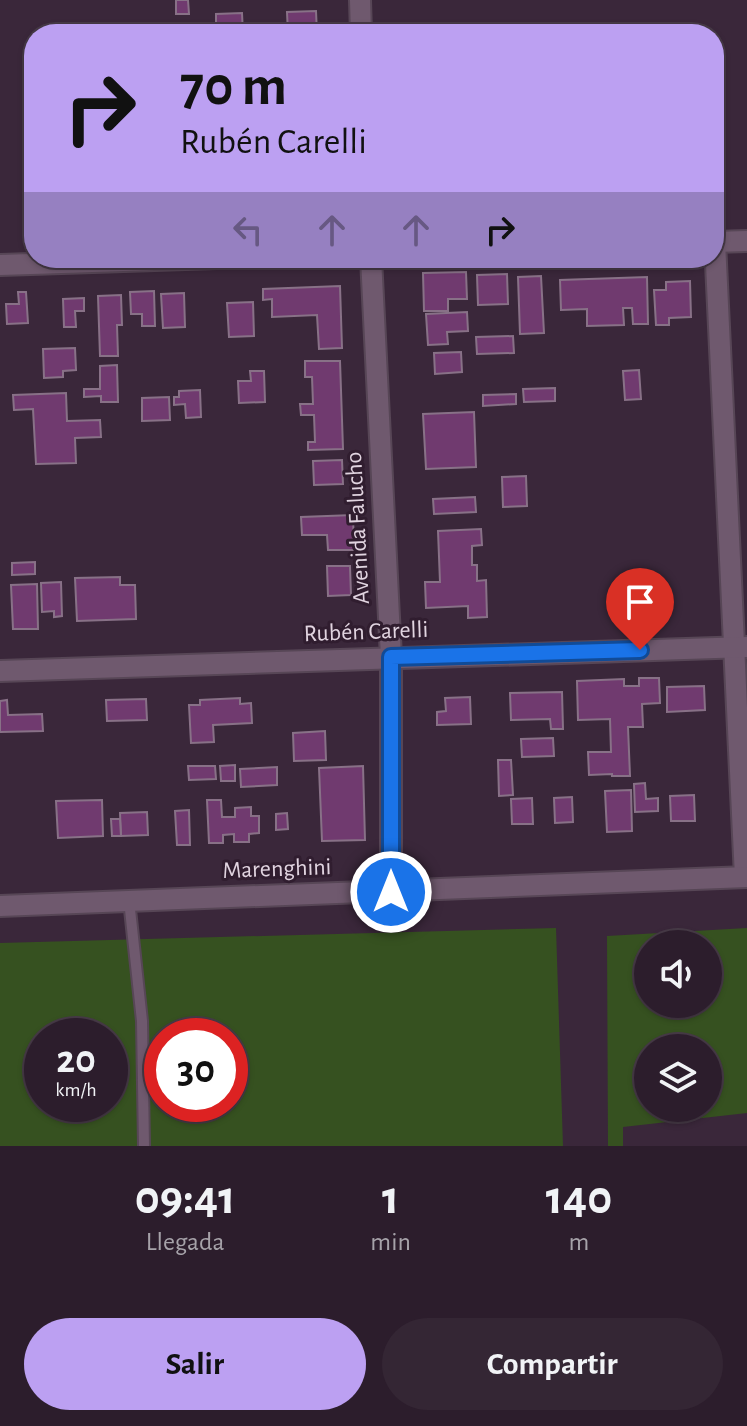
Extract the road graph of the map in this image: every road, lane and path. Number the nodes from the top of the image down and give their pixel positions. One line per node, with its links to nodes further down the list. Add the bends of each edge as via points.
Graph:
1 (360, 0): 2 (street)
2 (361, 24)
3 (747, 241): 4 (street)
4 (724, 242)
5 (24, 264): 6 (street)
6 (0, 265)
7 (372, 268): 12 (street, Avenida Falucho)
8 (715, 268): 10 (street)
9 (747, 471): 10 (street)
10 (726, 472): 11 (street)
11 (740, 647): 12 (street, Rubén Carelli); 14 (street)
12 (391, 657): 13 (street, Rubén Carelli); 15 (street, Avenida Falucho)
13 (0, 671)
14 (746, 877): 15 (street, Marenghini)
15 (391, 892): 16 (street, Marenghini)
16 (129, 900): 17 (street, Marenghini); 18 (lane, via 142,1021)
17 (0, 906)
18 (144, 1146)

